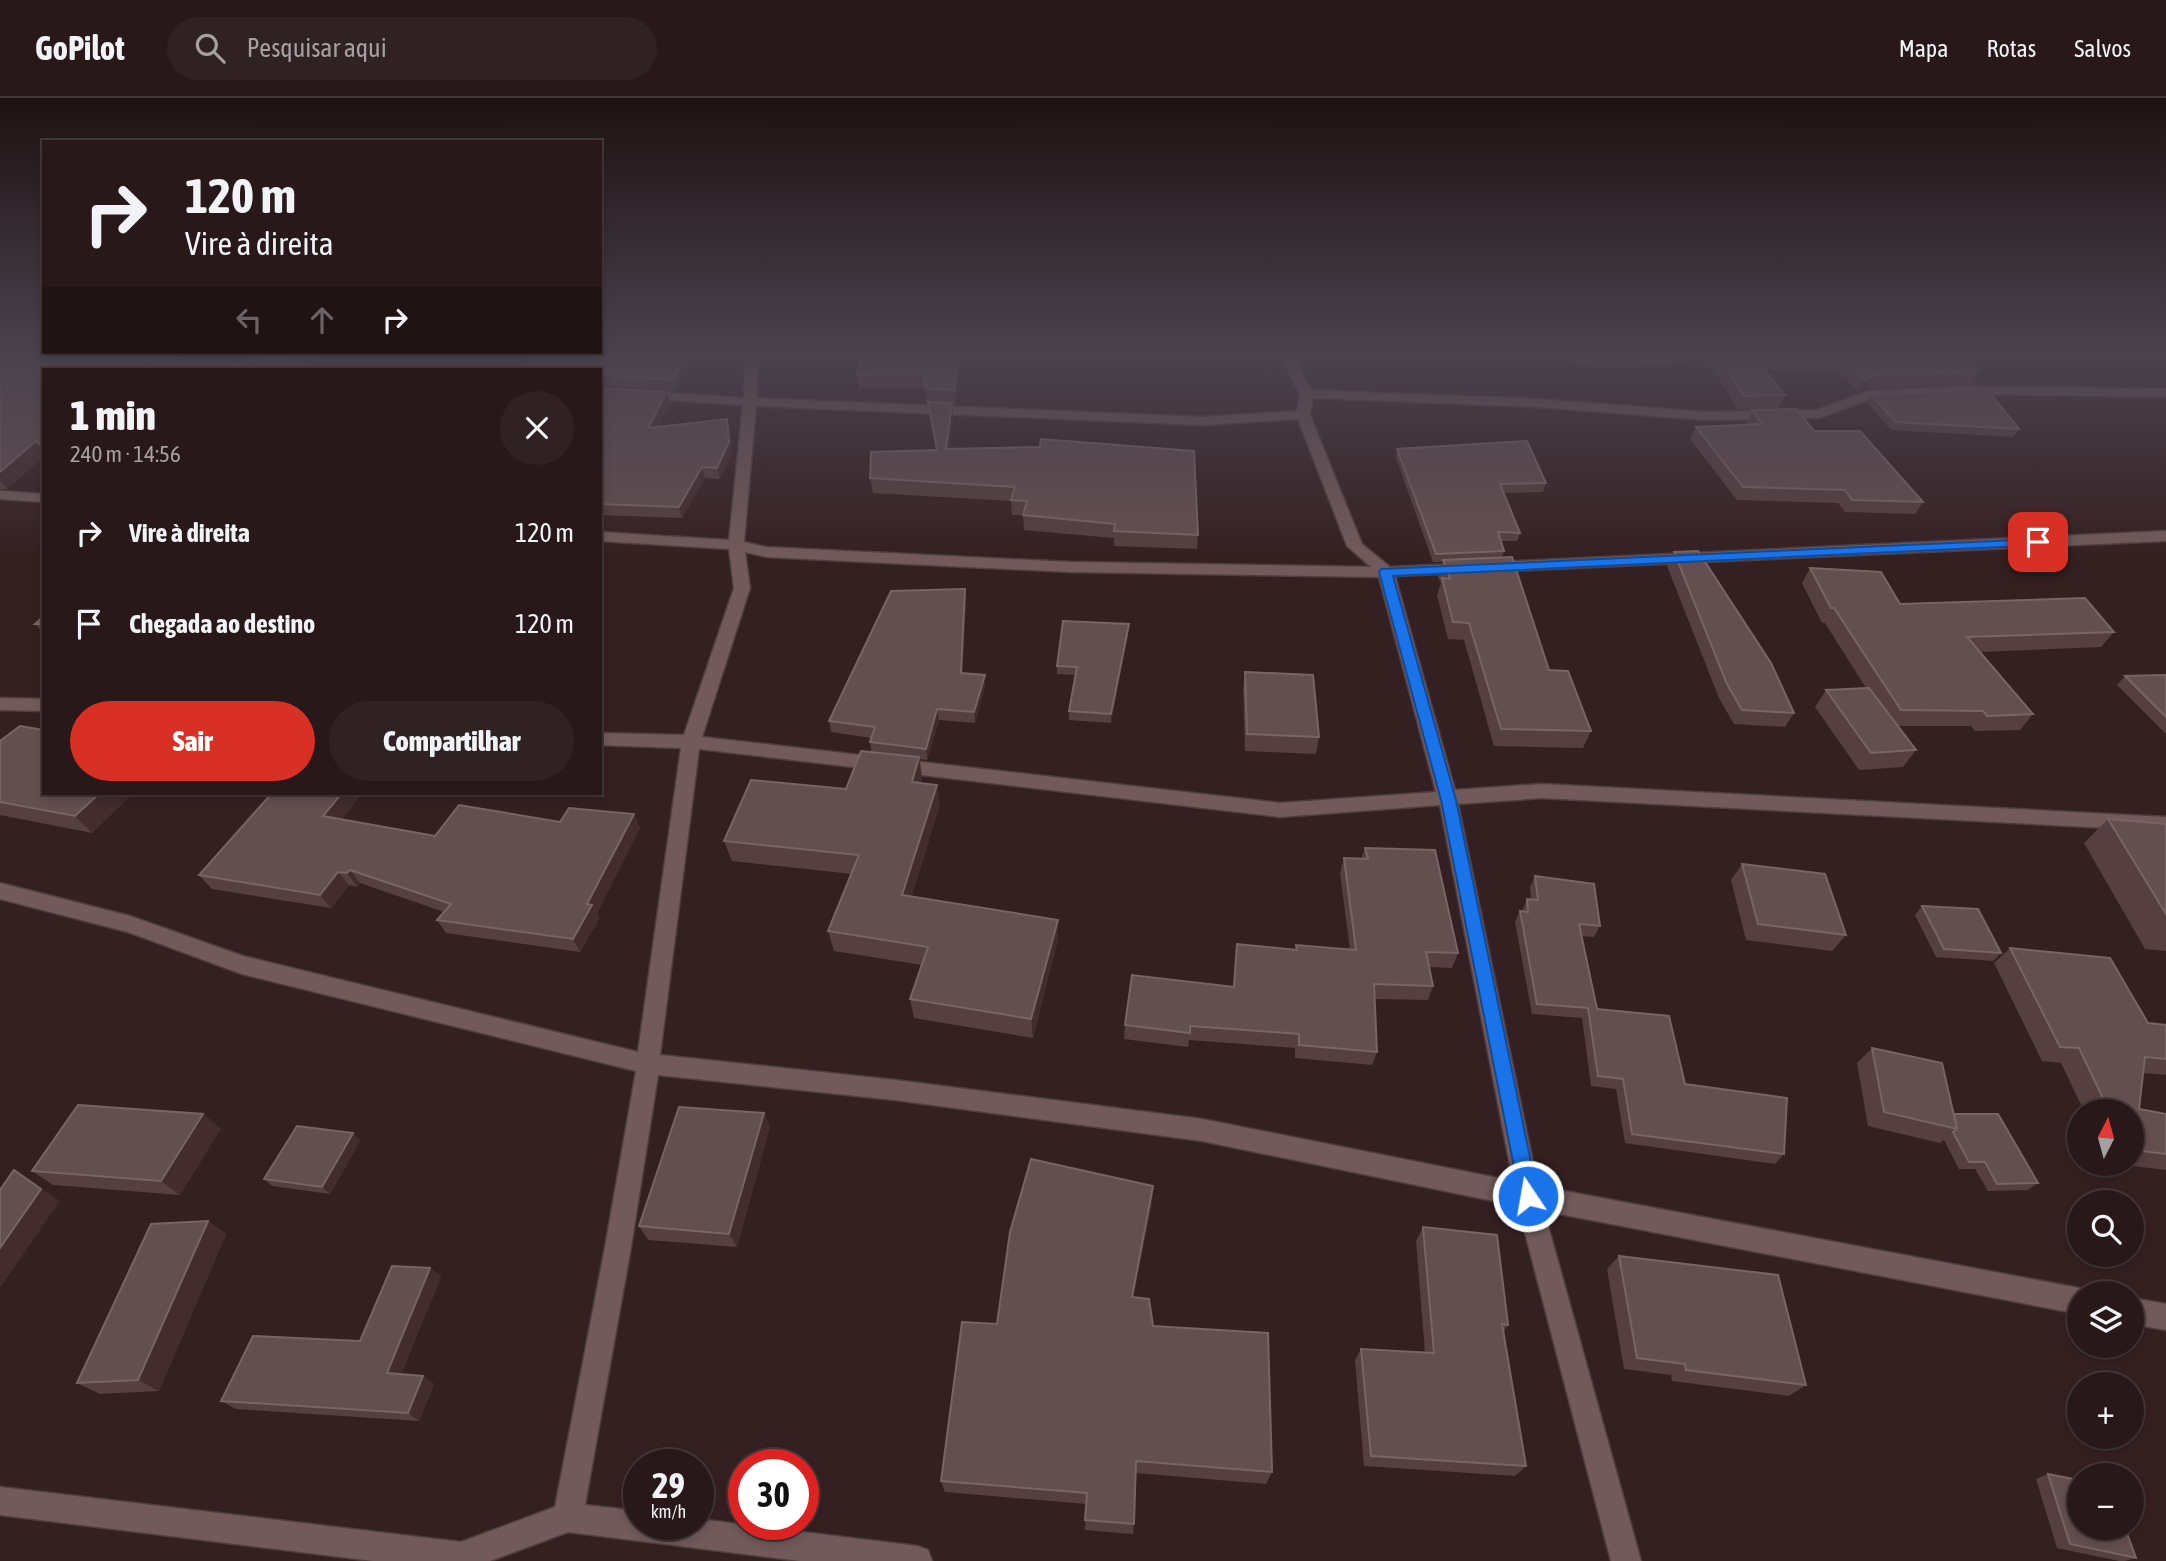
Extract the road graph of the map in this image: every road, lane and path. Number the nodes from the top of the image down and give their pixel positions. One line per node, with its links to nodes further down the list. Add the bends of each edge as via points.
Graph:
1 (748, 421): 7 (street)
2 (1305, 421): 8 (street, via 1355,546)
3 (0, 495): 4 (street)
4 (42, 498)
5 (602, 536): 7 (street)
6 (2166, 536): 8 (street)
7 (736, 545): 8 (street, via 766,552 1071,568); 12 (street, via 742,588)
8 (1386, 572): 13 (street)
9 (0, 704): 10 (street)
10 (42, 705)
11 (602, 739): 12 (street)
12 (691, 742): 13 (street, via 1280,810); 16 (street)
13 (1448, 800): 14 (street, via 1542,791); 17 (street)
14 (2166, 824)
15 (0, 891): 16 (street, via 130,924 242,965)
16 (648, 1064): 17 (street, via 1202,1129); 22 (street)
17 (1528, 1196): 18 (street); 25 (street)
18 (2067, 1299)
19 (2144, 1313): 20 (street)
20 (2166, 1317)
21 (0, 1501): 23 (street)
22 (568, 1517): 23 (street); 24 (street)
23 (460, 1559)
24 (917, 1561)
25 (1626, 1561)

